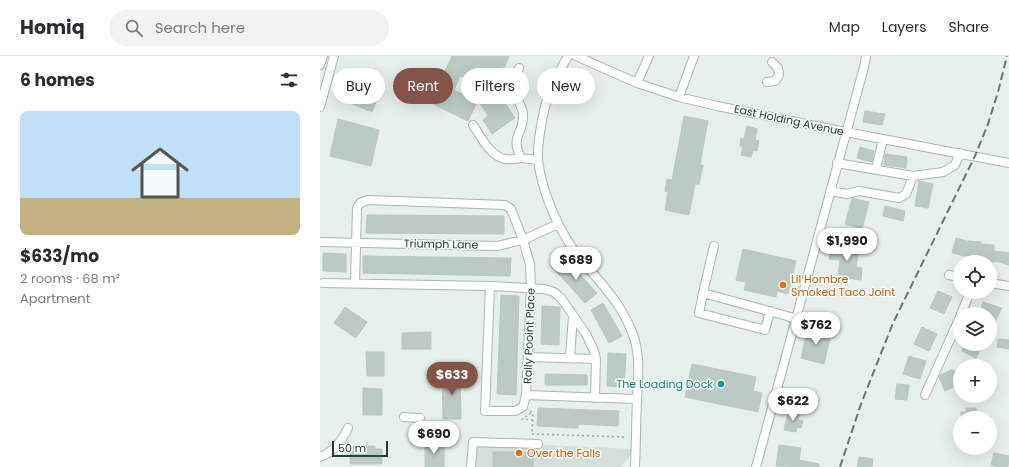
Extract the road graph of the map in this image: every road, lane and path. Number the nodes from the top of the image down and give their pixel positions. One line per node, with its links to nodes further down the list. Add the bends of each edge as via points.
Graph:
1 (323, 56): 9 (street)
2 (334, 56): 14 (street)
3 (568, 56): 20 (street, via 548,98)
4 (576, 56): 11 (street, East Holding Avenue)
5 (649, 56): 11 (street)
6 (694, 56): 12 (street)
7 (866, 56): 16 (street)
8 (772, 62): 10 (street, via 778,68 779,75 775,81)
9 (320, 64)
10 (767, 82)
11 (637, 83): 12 (street, East Holding Avenue)
12 (679, 97): 16 (street, East Holding Avenue)
13 (520, 104): 19 (street, via 523,116 516,140)
14 (320, 107)
15 (473, 125): 19 (street, via 494,154 505,159)
16 (846, 132): 17 (street, East Holding Avenue); 21 (street)
17 (884, 139): 18 (street, East Holding Avenue); 23 (street)
18 (960, 153): 22 (street, East Holding Avenue); 24 (street, via 955,165 943,172)
19 (521, 158): 20 (street)
20 (538, 160): 26 (street)
21 (837, 163): 23 (street); 25 (street)
22 (1009, 163)
23 (876, 169): 24 (street)
24 (913, 176): 25 (street, via 906,194 900,198 859,191 847,194)
25 (830, 191): 42 (street)
26 (558, 224): 27 (street, Triumph Lane); 50 (street, via 579,258 610,292 633,333 638,356)
27 (523, 240): 29 (street, Triumph Lane, via 497,246); 29 (street, Rally Pooint Place, via 511,209 505,205 368,200 360,203 357,208); 38 (street, Rally Pooint Place, via 530,264)
28 (320, 242): 29 (street, Triumph Lane)
29 (356, 242): 34 (street)
30 (714, 246): 39 (street)
31 (949, 275): 32 (street)
32 (953, 276)
33 (323, 283): 34 (street)
34 (355, 284): 36 (street)
35 (997, 284): 37 (street)
36 (490, 286): 38 (street); 47 (street, via 485,411 515,411 523,407)
37 (1009, 286)
38 (531, 287): 41 (street, via 554,292); 44 (street, Rally Pooint Place)
39 (703, 293): 40 (street); 40 (street, via 699,313 765,330)
40 (770, 311): 42 (street)
41 (573, 315): 45 (street); 46 (street, via 586,334)
42 (795, 319): 63 (street)
43 (953, 333): 48 (street)
44 (528, 357): 45 (street); 47 (street, Rally Pooint Place)
45 (570, 358): 46 (street)
46 (596, 359): 49 (street)
47 (526, 395): 49 (street, Rally Pooint Place)
48 (925, 395)
49 (595, 398): 50 (street, Rally Pooint Place)
50 (637, 400): 62 (street)
51 (527, 408): 52 (path)
52 (532, 412): 55 (path); 55 (path, via 522,419)
53 (404, 417): 54 (street)
54 (420, 418)
55 (533, 420): 57 (path)
56 (348, 428): 60 (street, via 338,445)
57 (532, 434): 58 (path); 59 (path)
58 (625, 438)
59 (535, 441): 61 (street, via 473,442)
60 (320, 458)
61 (471, 467)
62 (635, 467)
63 (756, 467)

